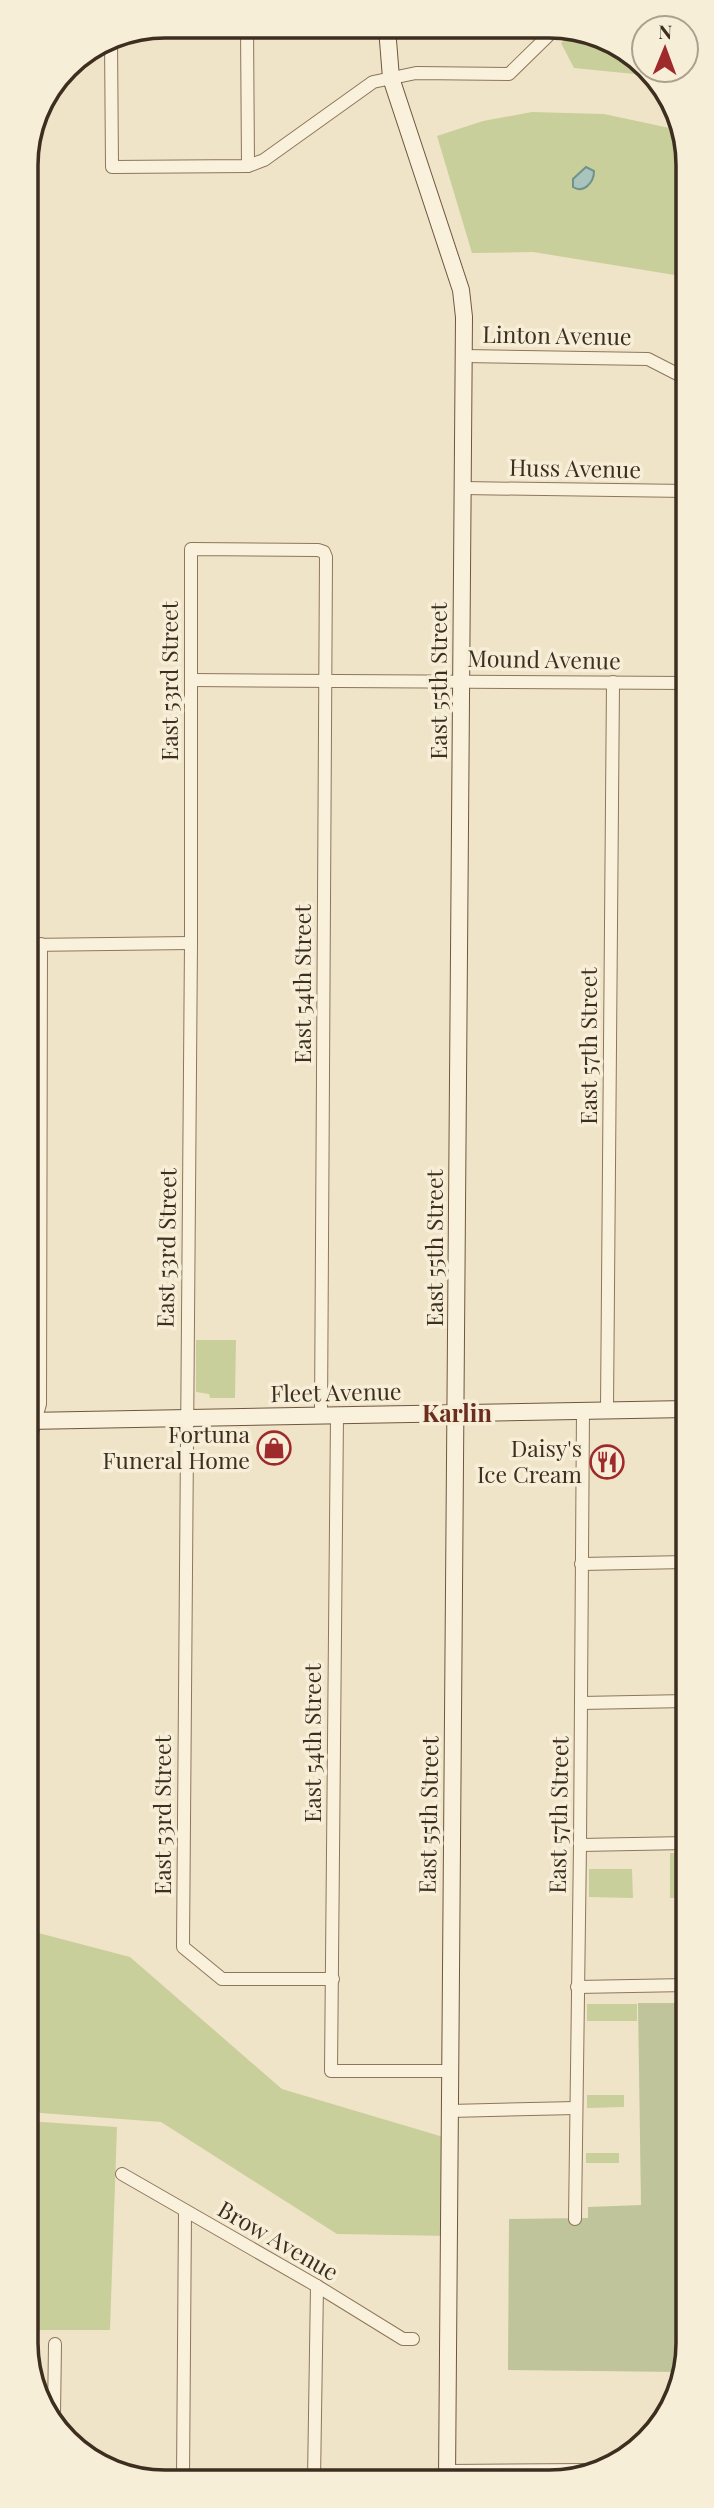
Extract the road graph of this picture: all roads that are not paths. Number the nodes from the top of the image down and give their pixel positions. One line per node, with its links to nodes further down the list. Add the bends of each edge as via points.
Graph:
1 (247, 38): 6 (street)
2 (388, 38): 5 (street, East 55th Street)
3 (546, 38): 5 (street, via 509,74 416,73)
4 (111, 51): 6 (street, via 112,167)
5 (391, 78): 6 (street, via 373,82 264,160); 7 (street, East 55th Street, via 461,290)
6 (248, 166)
7 (464, 356): 8 (street, Linton Avenue, via 648,359); 9 (street, East 55th Street)
8 (676, 373)
9 (463, 488): 10 (street, Huss Avenue); 14 (street, East 55th Street)
10 (676, 491)
11 (324, 552): 12 (street, East 53rd Street, via 191,549); 13 (street, East 54th Street)
12 (191, 680): 13 (street, Mound Avenue); 17 (street, East 53rd Street)
13 (326, 680): 14 (street, Mound Avenue); 24 (street, East 54th Street)
14 (461, 680): 15 (street, Mound Avenue); 23 (street, East 55th Street)
15 (613, 682): 16 (street, Mound Avenue); 20 (street, East 57th Street)
16 (676, 683)
17 (191, 943): 18 (street); 25 (street, East 53rd Street)
18 (41, 944): 19 (street)
19 (38, 1407)
20 (607, 1409): 21 (street, Fleet Avenue); 22 (street, Fleet Avenue)
21 (675, 1409)
22 (583, 1410): 23 (street, Fleet Avenue); 28 (street, East 57th Street)
23 (456, 1413): 24 (street, Fleet Avenue); 36 (street, East 55th Street)
24 (329, 1415): 25 (street, Fleet Avenue); 33 (street, East 54th Street)
25 (186, 1418): 26 (street, Fleet Avenue); 33 (street, East 53rd Street, via 183,1947 222,1979)
26 (38, 1421)
27 (675, 1562): 28 (street)
28 (581, 1564): 30 (street, East 57th Street)
29 (675, 1701): 30 (street)
30 (581, 1703): 32 (street, East 57th Street)
31 (675, 1843): 32 (street)
32 (580, 1845): 35 (street, East 57th Street)
33 (332, 1979): 36 (street, East 54th Street, via 331,2071)
34 (675, 1985): 35 (street)
35 (577, 1987): 37 (street, East 57th Street)
36 (450, 2071): 38 (street, East 55th Street)
37 (576, 2108): 38 (street); 41 (street, East 57th Street)
38 (450, 2110): 48 (street, East 55th Street)
39 (122, 2174): 40 (street, Brow Avenue)
40 (185, 2212): 42 (street, Brow Avenue); 46 (street)
41 (575, 2219)
42 (317, 2287): 43 (street, Brow Avenue, via 403,2339); 47 (street)
43 (413, 2339)
44 (55, 2344): 45 (street)
45 (54, 2403)
46 (183, 2470)
47 (314, 2470)
48 (447, 2470)

